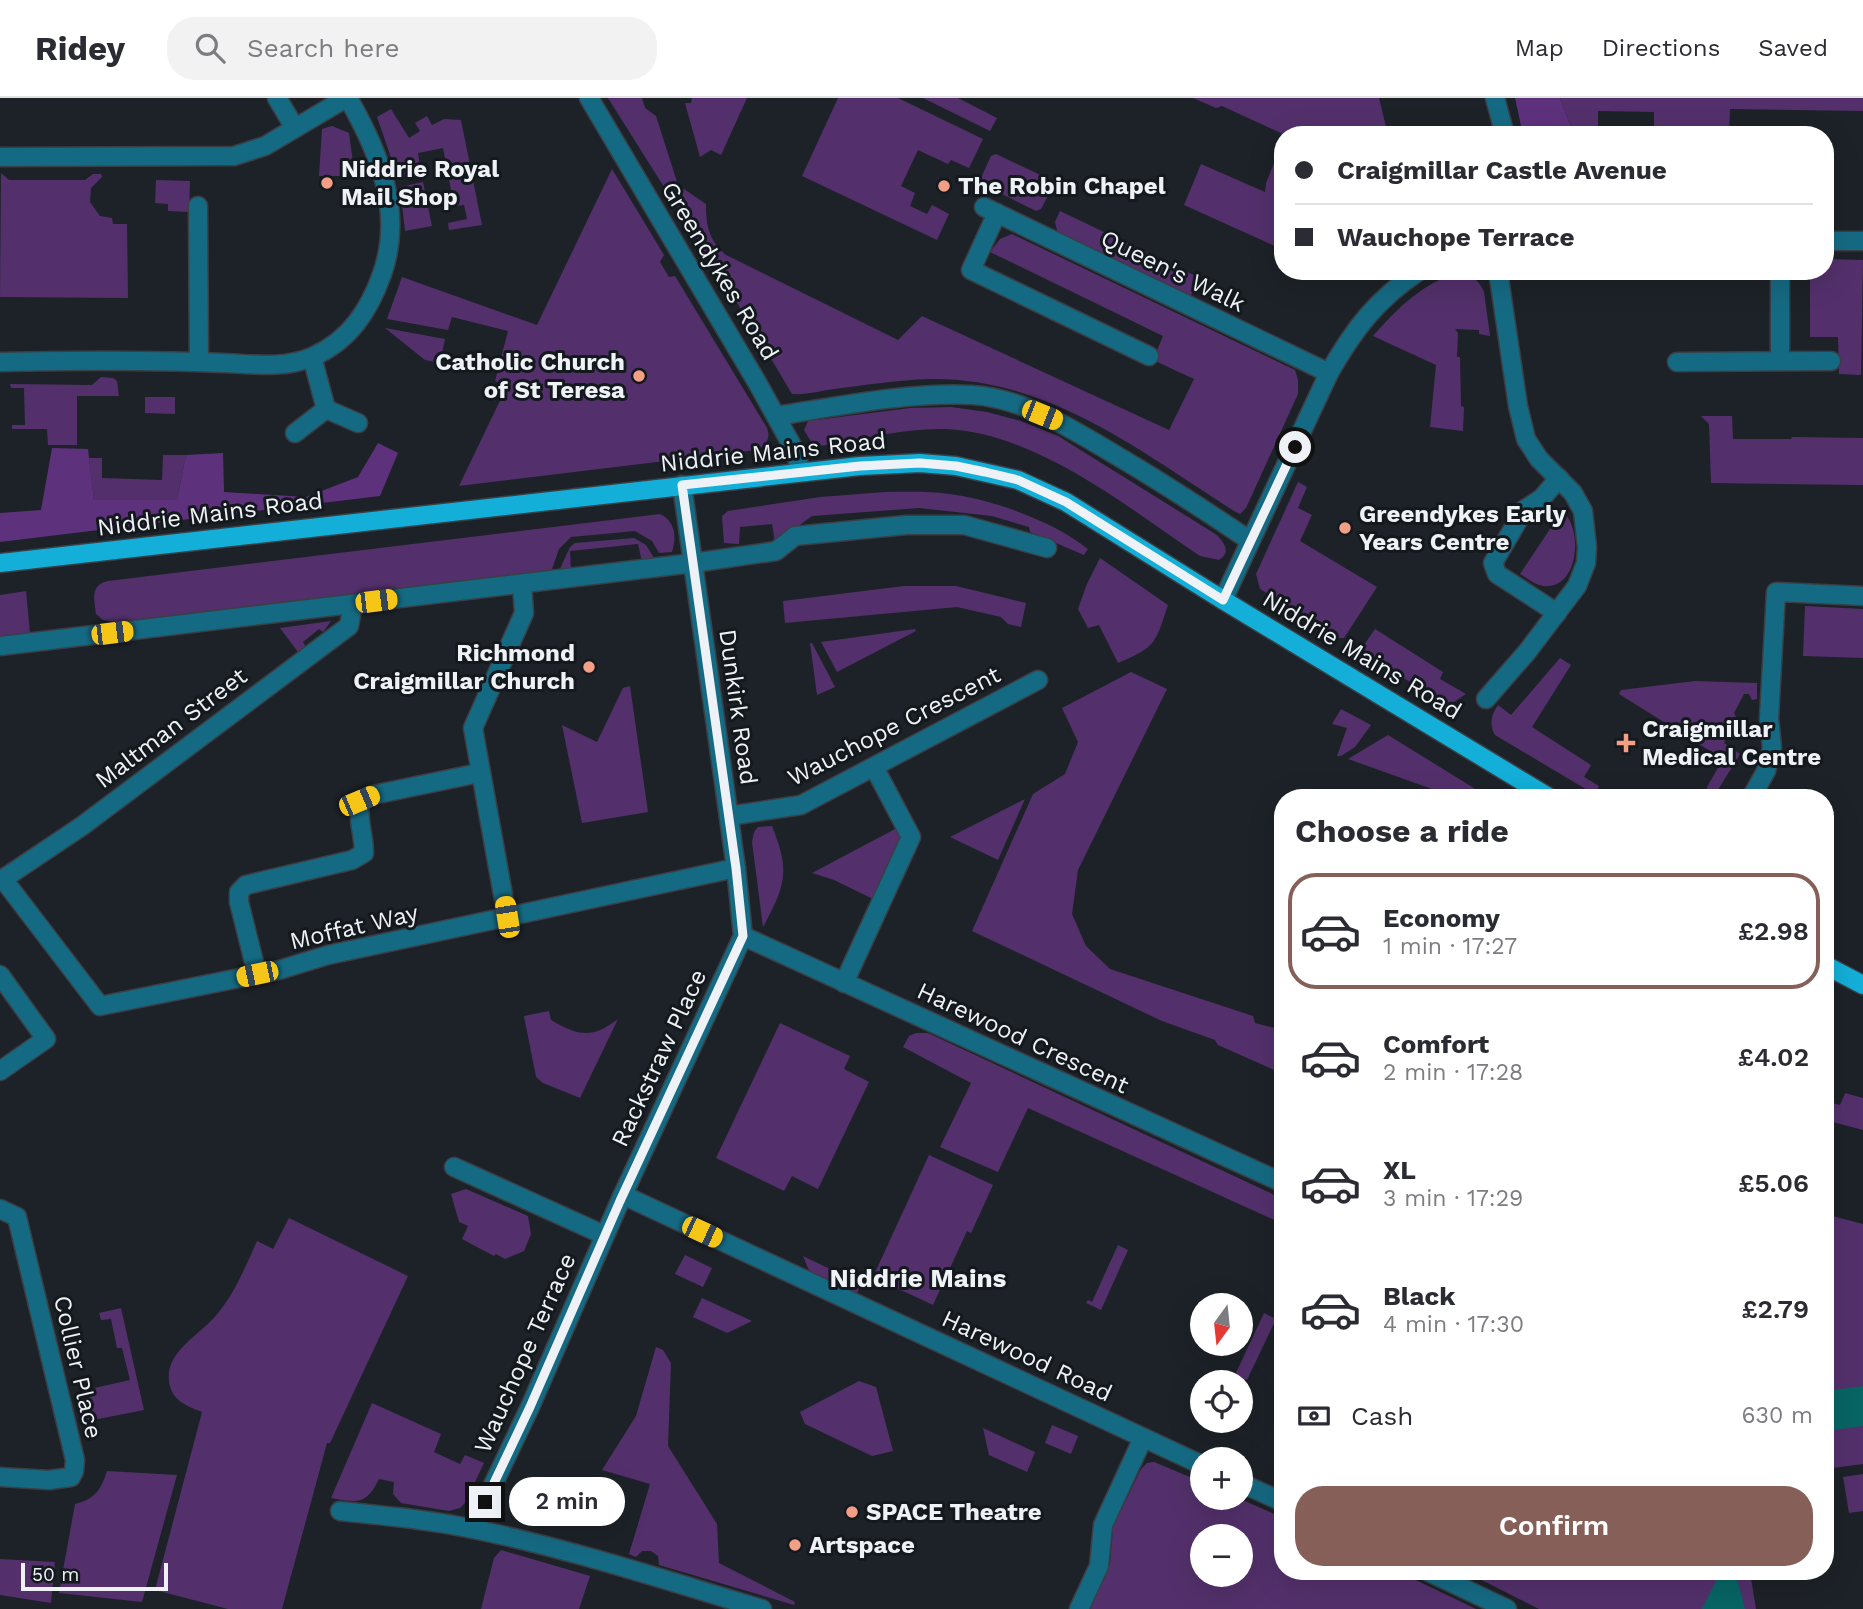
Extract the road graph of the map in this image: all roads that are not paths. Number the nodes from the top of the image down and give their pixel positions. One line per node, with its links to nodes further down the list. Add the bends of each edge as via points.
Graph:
1 (277, 98): 6 (street)
2 (347, 98): 6 (street); 15 (street, via 376,154 387,188 388,250 364,314 337,343)
3 (589, 98): 23 (street, Greendykes Road)
4 (1495, 98): 5 (street)
5 (1503, 126)
6 (295, 128): 7 (street, via 265,146 234,156)
7 (0, 157)
8 (198, 206): 19 (street)
9 (1834, 241): 10 (street)
10 (1863, 241)
11 (1392, 280): 21 (street)
12 (1499, 280): 27 (street, via 1523,428 1531,448)
13 (1780, 280): 16 (street)
14 (1149, 356): 21 (street, Queen's Walk, via 971,270 991,210)
15 (312, 357): 19 (street, via 274,365); 22 (street)
16 (1780, 361): 17 (street); 20 (street)
17 (1831, 361)
18 (0, 362): 19 (street)
19 (199, 362)
20 (1677, 362)
21 (1329, 373): 29 (street)
22 (326, 410): 24 (street); 25 (street)
23 (776, 416): 26 (street, Greendykes Road); 29 (street, via 924,395 975,395 1023,407 1061,422)
24 (358, 423)
25 (295, 433)
26 (802, 472): 28 (main road, Niddrie Mains Road); 35 (main road, Niddrie Mains Road, via 920,463 1018,480 1066,502)
27 (1559, 478): 37 (street, via 1583,511 1587,547 1582,575); 37 (street, via 1524,510 1493,563 1497,574)
28 (682, 485): 31 (main road, Niddrie Mains Road); 32 (street, Dunkirk Road)
29 (1250, 540): 35 (street)
30 (1047, 548): 32 (street, via 964,525 906,525 796,536 776,551)
31 (0, 563)
32 (693, 563): 33 (street); 45 (street, Dunkirk Road)
33 (522, 584): 36 (street); 42 (street, via 524,613 473,728)
34 (1863, 596): 44 (street, via 1776,592 1769,718 1772,748)
35 (1223, 600): 43 (main road, Niddrie Mains Road)
36 (353, 604): 38 (street); 47 (street, Maltman Street, via 349,626 82,826)
37 (1557, 613): 40 (street)
38 (0, 646)
39 (1038, 680): 41 (street, Wauchope Crescent)
40 (1486, 699)
41 (874, 768): 45 (street, Wauchope Crescent, via 801,805); 53 (street, via 911,837)
42 (479, 773): 48 (street); 51 (street, via 359,801 364,853 352,860 246,885 239,892 239,902)
43 (1535, 789)
44 (1756, 789)
45 (729, 816): 46 (street, Dunkirk Road)
46 (736, 868): 48 (street, Moffat Way); 49 (street, Dunkirk Road)
47 (2, 879): 51 (street, Moffat Way, via 100,1006)
48 (507, 917): 51 (street, Moffat Way)
49 (743, 936): 53 (street, Harewood Crescent); 58 (street, Rackstraw Place)
50 (1834, 970): 54 (main road)
51 (257, 974)
52 (0, 975): 55 (street, via 46,1039)
53 (844, 983): 57 (street, Harewood Crescent)
54 (1863, 985)
55 (0, 1071)
56 (454, 1167): 60 (street, Wauchope Terrace)
57 (1274, 1179)
58 (621, 1198): 60 (street, Wauchope Terrace); 61 (street, Harewood Road)
59 (0, 1209): 63 (street, Collier Place, via 17,1217 75,1460 71,1477)
60 (604, 1236): 67 (street, Wauchope Terrace)
61 (1143, 1438): 62 (street, Harewood Road); 70 (street, via 1103,1525 1099,1566)
62 (1190, 1460)
63 (0, 1477)
64 (1253, 1488): 65 (street)
65 (1274, 1498)
66 (340, 1511): 67 (street)
67 (476, 1530): 69 (street)
68 (1446, 1580): 71 (street)
69 (762, 1609)
70 (1079, 1609)
71 (1507, 1609)

